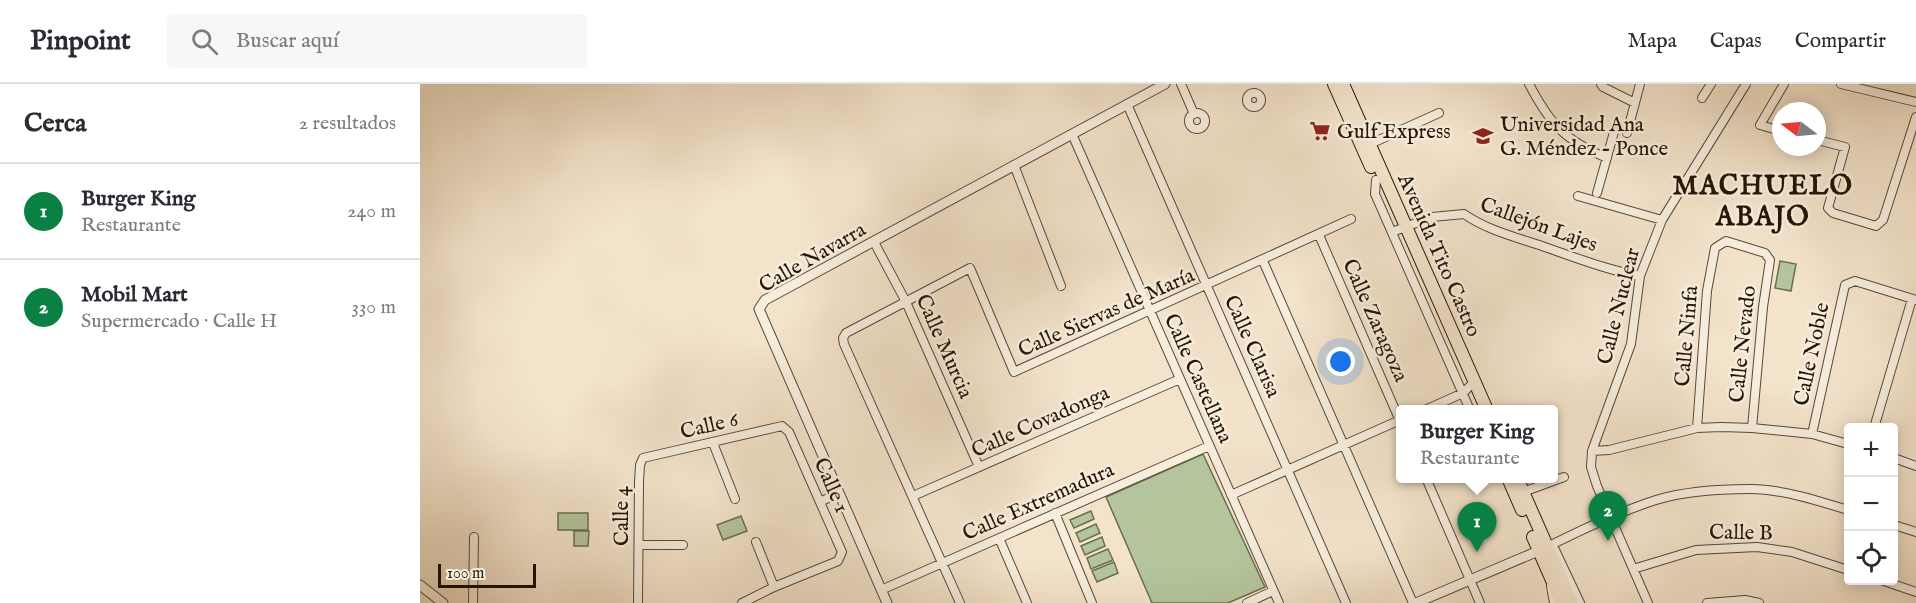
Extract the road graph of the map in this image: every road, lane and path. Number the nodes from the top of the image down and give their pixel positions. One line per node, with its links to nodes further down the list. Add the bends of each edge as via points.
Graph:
1 (1164, 84): 18 (street, Calle Navarra)
2 (1181, 84): 21 (street)
3 (1247, 84): 13 (street)
4 (1334, 84): 31 (main road, Avenida Tito Castro)
5 (1343, 84): 28 (main road, Avenida Tito Castro)
6 (1529, 84): 29 (street, via 1544,113 1563,133)
7 (1601, 84): 15 (street)
8 (1640, 84): 15 (street)
9 (1711, 84): 14 (street)
10 (1746, 84): 35 (street, Calle Nuclear)
11 (1784, 84): 16 (street)
12 (1840, 84): 17 (street)
13 (1251, 94)
14 (1702, 98)
15 (1635, 102): 25 (street)
16 (1773, 102)
17 (1916, 102)
18 (1127, 104): 26 (street, Calle Navarra); 43 (street, Calle Clarisa)
19 (1772, 104): 23 (street, via 1760,125)
20 (1439, 112): 28 (street)
21 (1194, 114)
22 (1916, 117): 27 (street, via 1883,220 1876,226 1828,208 1845,147)
23 (1772, 128)
24 (1614, 132): 29 (street)
25 (1627, 133)
26 (1072, 134): 30 (street, Calle Navarra); 46 (street, Calle Castellana)
27 (1826, 142)
28 (1370, 144): 36 (main road, Avenida Tito Castro)
29 (1607, 158): 32 (street)
30 (1014, 165): 38 (street, Calle Navarra); 42 (street)
31 (1377, 180): 36 (main road, Avenida Tito Castro); 36 (street, via 1375,194 1387,223)
32 (1597, 193)
33 (1578, 196): 35 (street)
34 (1351, 219): 37 (street, Calle Siervas de María)
35 (1662, 220): 41 (street, Calle Nuclear)
36 (1399, 230): 41 (street, Callejón Lajes, via 1432,217 1464,214 1502,232); 48 (main road, Avenida Tito Castro)
37 (1318, 235): 39 (street, Calle Siervas de María); 53 (street, Calle Zaragoza)
38 (874, 242): 45 (street, Calle Murcia); 77 (street, Calle Navarra, via 765,300 759,309)
39 (1263, 261): 43 (street, Calle Siervas de María); 62 (street)
40 (1770, 264): 56 (street, Calle Ninfa, via 1765,253 1726,241 1715,248 1707,291); 57 (street, Calle Nevado)
41 (1640, 276): 64 (street, Calle Nuclear, via 1631,344)
42 (1061, 286)
43 (1207, 286): 46 (street, Calle Siervas de María); 69 (street, Calle Clarisa)
44 (1914, 299): 55 (street); 59 (street, Calle Noble, via 1855,281 1845,285)
45 (906, 302): 46 (street, Calle Siervas de María, via 970,268 1014,372); 68 (street, Calle Murcia); 80 (street, Calle Siervas de María, via 843,338)
46 (1151, 311): 47 (street, Calle Castellana)
47 (1180, 378): 63 (street, Calle Castellana); 68 (street, Calle Covadonga)
48 (1469, 387): 49 (street); 50 (street); 51 (main road, Avenida Tito Castro); 52 (main road, Avenida Tito Castro)
49 (1435, 405)
50 (1470, 405)
51 (1476, 405)
52 (1483, 405)
53 (1396, 412)
54 (1396, 423): 62 (street, Calle Zaragoza)
55 (1876, 423)
56 (1697, 428): 57 (street); 64 (street)
57 (1752, 428): 59 (street)
58 (755, 432): 60 (street, Calle 6); 82 (street, Calle 1, via 782,426 789,432)
59 (1812, 434): 61 (street)
60 (713, 443): 65 (street, Calle 6); 81 (street)
61 (1844, 443)
62 (1344, 445): 69 (street, Calle Zaragoza); 116 (street)
63 (1209, 446): 79 (street, Calle Castellana); 84 (street, Calle Extremadura)
64 (1592, 451): 85 (street, Calle Nuclear, via 1591,467)
65 (671, 452): 91 (street, Calle 4, via 644,458 640,465)
66 (1898, 460): 67 (street)
67 (1916, 466)
68 (979, 467): 80 (street, Calle Covadonga)
69 (1288, 470): 79 (street, Calle Zaragoza); 115 (street, Calle Clarisa)
70 (1564, 477): 71 (street)
71 (1558, 479)
72 (1428, 483): 98 (street)
73 (1507, 483): 78 (street)
74 (1511, 483): 78 (main road)
75 (1518, 483): 78 (main road)
76 (1548, 483): 78 (street)
77 (838, 494): 82 (street); 102 (street, Calle Navarra)
78 (1519, 494): 93 (main road)
79 (1231, 495): 103 (street, Calle Castellana)
80 (913, 496): 94 (street, Calle Siervas de María)
81 (735, 499)
82 (820, 502): 101 (street, Calle 1, via 842,552 838,561)
83 (1844, 509): 85 (street, via 1752,489 1686,493)
84 (1055, 513): 89 (street, Calle Extremadura); 112 (street)
85 (1611, 518): 93 (street); 95 (street, Calle Nuclear)
86 (1898, 527): 87 (street)
87 (1916, 532)
88 (474, 537): 106 (street)
89 (999, 538): 94 (street, Calle Extremadura); 111 (street)
90 (756, 542): 101 (street)
91 (639, 545): 92 (street); 107 (street, Calle 4)
92 (683, 545)
93 (1546, 547): 97 (main road); 98 (street); 120 (main road); 121 (street)
94 (943, 563): 102 (street, Calle Extremadura); 110 (street, Calle Siervas de María)
95 (1633, 569): 96 (street, Calle B, via 1696,549 1757,547 1792,552); 122 (street, Calle Nuclear)
96 (1844, 569)
97 (1551, 578): 118 (street); 119 (main road)
98 (1470, 579): 116 (street); 117 (street)
99 (420, 585): 105 (street)
100 (1896, 585): 104 (street)
101 (774, 587): 108 (street, Calle 1)
102 (881, 590): 109 (street, Calle Navarra)
103 (1274, 591): 113 (street); 114 (street, Calle Castellana)
104 (1916, 592)
105 (443, 603)
106 (473, 603)
107 (638, 603)
108 (742, 603)
109 (886, 603)
110 (960, 603)
111 (1027, 603)
112 (1092, 603)
113 (1247, 603)
114 (1279, 603)
115 (1346, 603)
116 (1414, 603)
117 (1480, 603)
118 (1554, 603)
119 (1562, 603)
120 (1572, 603)
121 (1580, 603)
122 (1648, 603)
123 (1707, 603): 124 (street)
124 (1759, 603)

